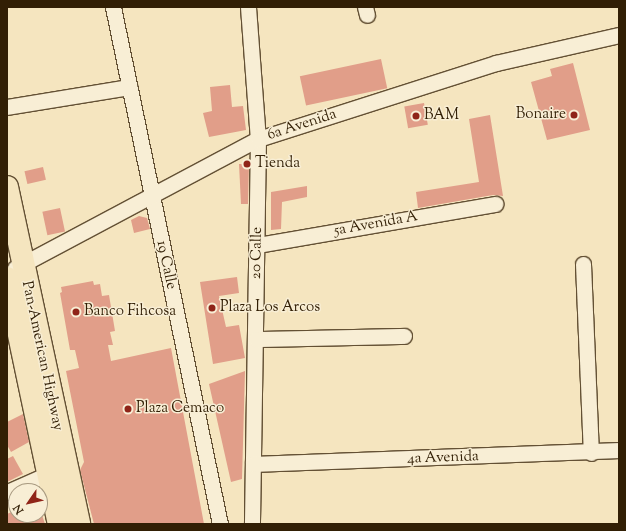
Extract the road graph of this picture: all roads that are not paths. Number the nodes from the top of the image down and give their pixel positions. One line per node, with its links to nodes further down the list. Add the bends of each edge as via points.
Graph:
1 (113, 7): 4 (street, 19 Calle)
2 (248, 7): 6 (street, 20 Calle)
3 (619, 35): 6 (street, 6a Avenida, via 496,63)
4 (129, 87): 5 (street); 8 (street, 19 Calle)
5 (7, 107)
6 (258, 139): 8 (street, 6a Avenida); 10 (street, 20 Calle)
7 (7, 187): 12 (highway, Pan-American Highway)
8 (152, 197): 12 (street, 6a Avenida); 22 (street, 19 Calle)
9 (495, 204): 10 (street, 5a Avenida A)
10 (257, 245): 14 (street, 20 Calle)
11 (584, 264): 16 (street)
12 (12, 272): 18 (highway, Pan-American Highway); 21 (highway, Pan-American Highway)
13 (404, 336): 14 (street)
14 (256, 339): 17 (street, 20 Calle)
15 (619, 450): 16 (street, 4a Avenida)
16 (591, 453): 17 (street, 4a Avenida)
17 (260, 464): 23 (street, 20 Calle)
18 (48, 474): 19 (street); 20 (highway, Pan-American Highway)
19 (7, 492)
20 (60, 524)
21 (79, 524)
22 (220, 524)
23 (252, 524)

